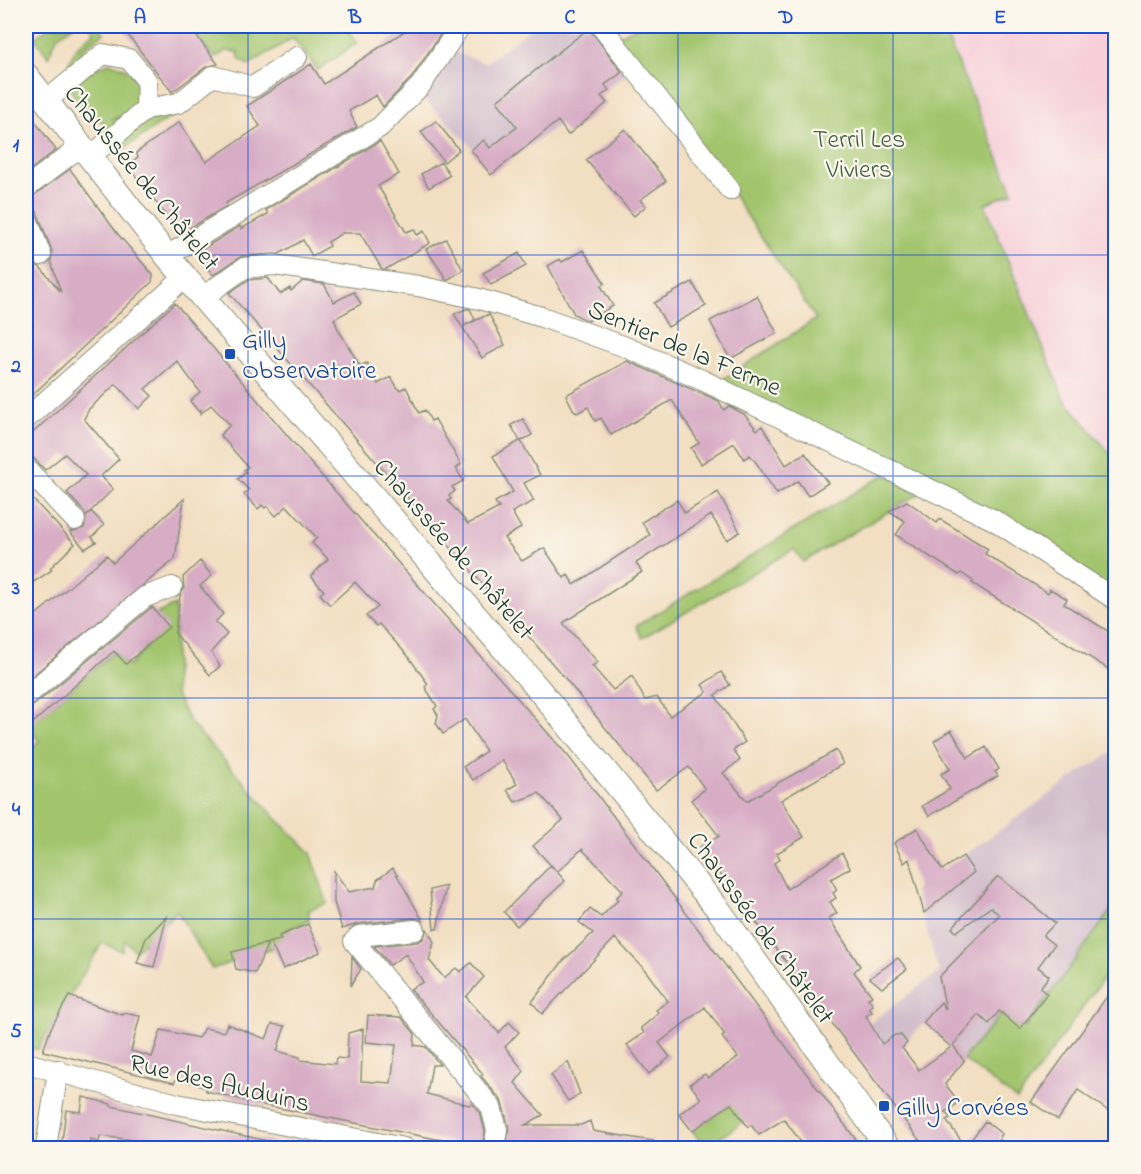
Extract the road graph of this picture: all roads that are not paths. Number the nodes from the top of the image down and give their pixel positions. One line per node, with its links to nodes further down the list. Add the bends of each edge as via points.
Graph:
1 (460, 26): 12 (street, via 421,85 380,127)
2 (601, 26): 9 (street)
3 (297, 57): 6 (street, via 253,87 213,76 179,103)
4 (26, 75): 5 (main road, Chaussée de Châtelet)
5 (46, 101): 6 (street, via 103,54 129,59 147,81); 7 (main road, Chaussée de Châtelet)
6 (146, 109): 7 (street)
7 (86, 152): 8 (street); 12 (main road, Chaussée de Châtelet)
8 (26, 188)
9 (730, 190)
10 (26, 216): 11 (street)
11 (41, 255)
12 (167, 256): 13 (main road, Chaussée de Châtelet)
13 (185, 277): 14 (main road, Chaussée de Châtelet); 15 (street)
14 (203, 297): 19 (street, Sentier de la Ferme, via 244,268 274,265 418,286 542,317 702,380 994,520); 27 (main road, Chaussée de Châtelet, via 540,691 718,909)
15 (26, 419)
16 (26, 468): 17 (street)
17 (75, 520)
18 (172, 587): 20 (street, via 145,597)
19 (1116, 600)
20 (26, 696)
21 (415, 930): 26 (street, via 359,936 354,941 491,1107 497,1130)
22 (26, 1063): 23 (street, Rue des Auduins)
23 (58, 1070): 24 (street); 25 (street, Rue des Auduins, via 177,1104)
24 (46, 1149)
25 (404, 1149)
26 (494, 1149)
27 (888, 1149)

